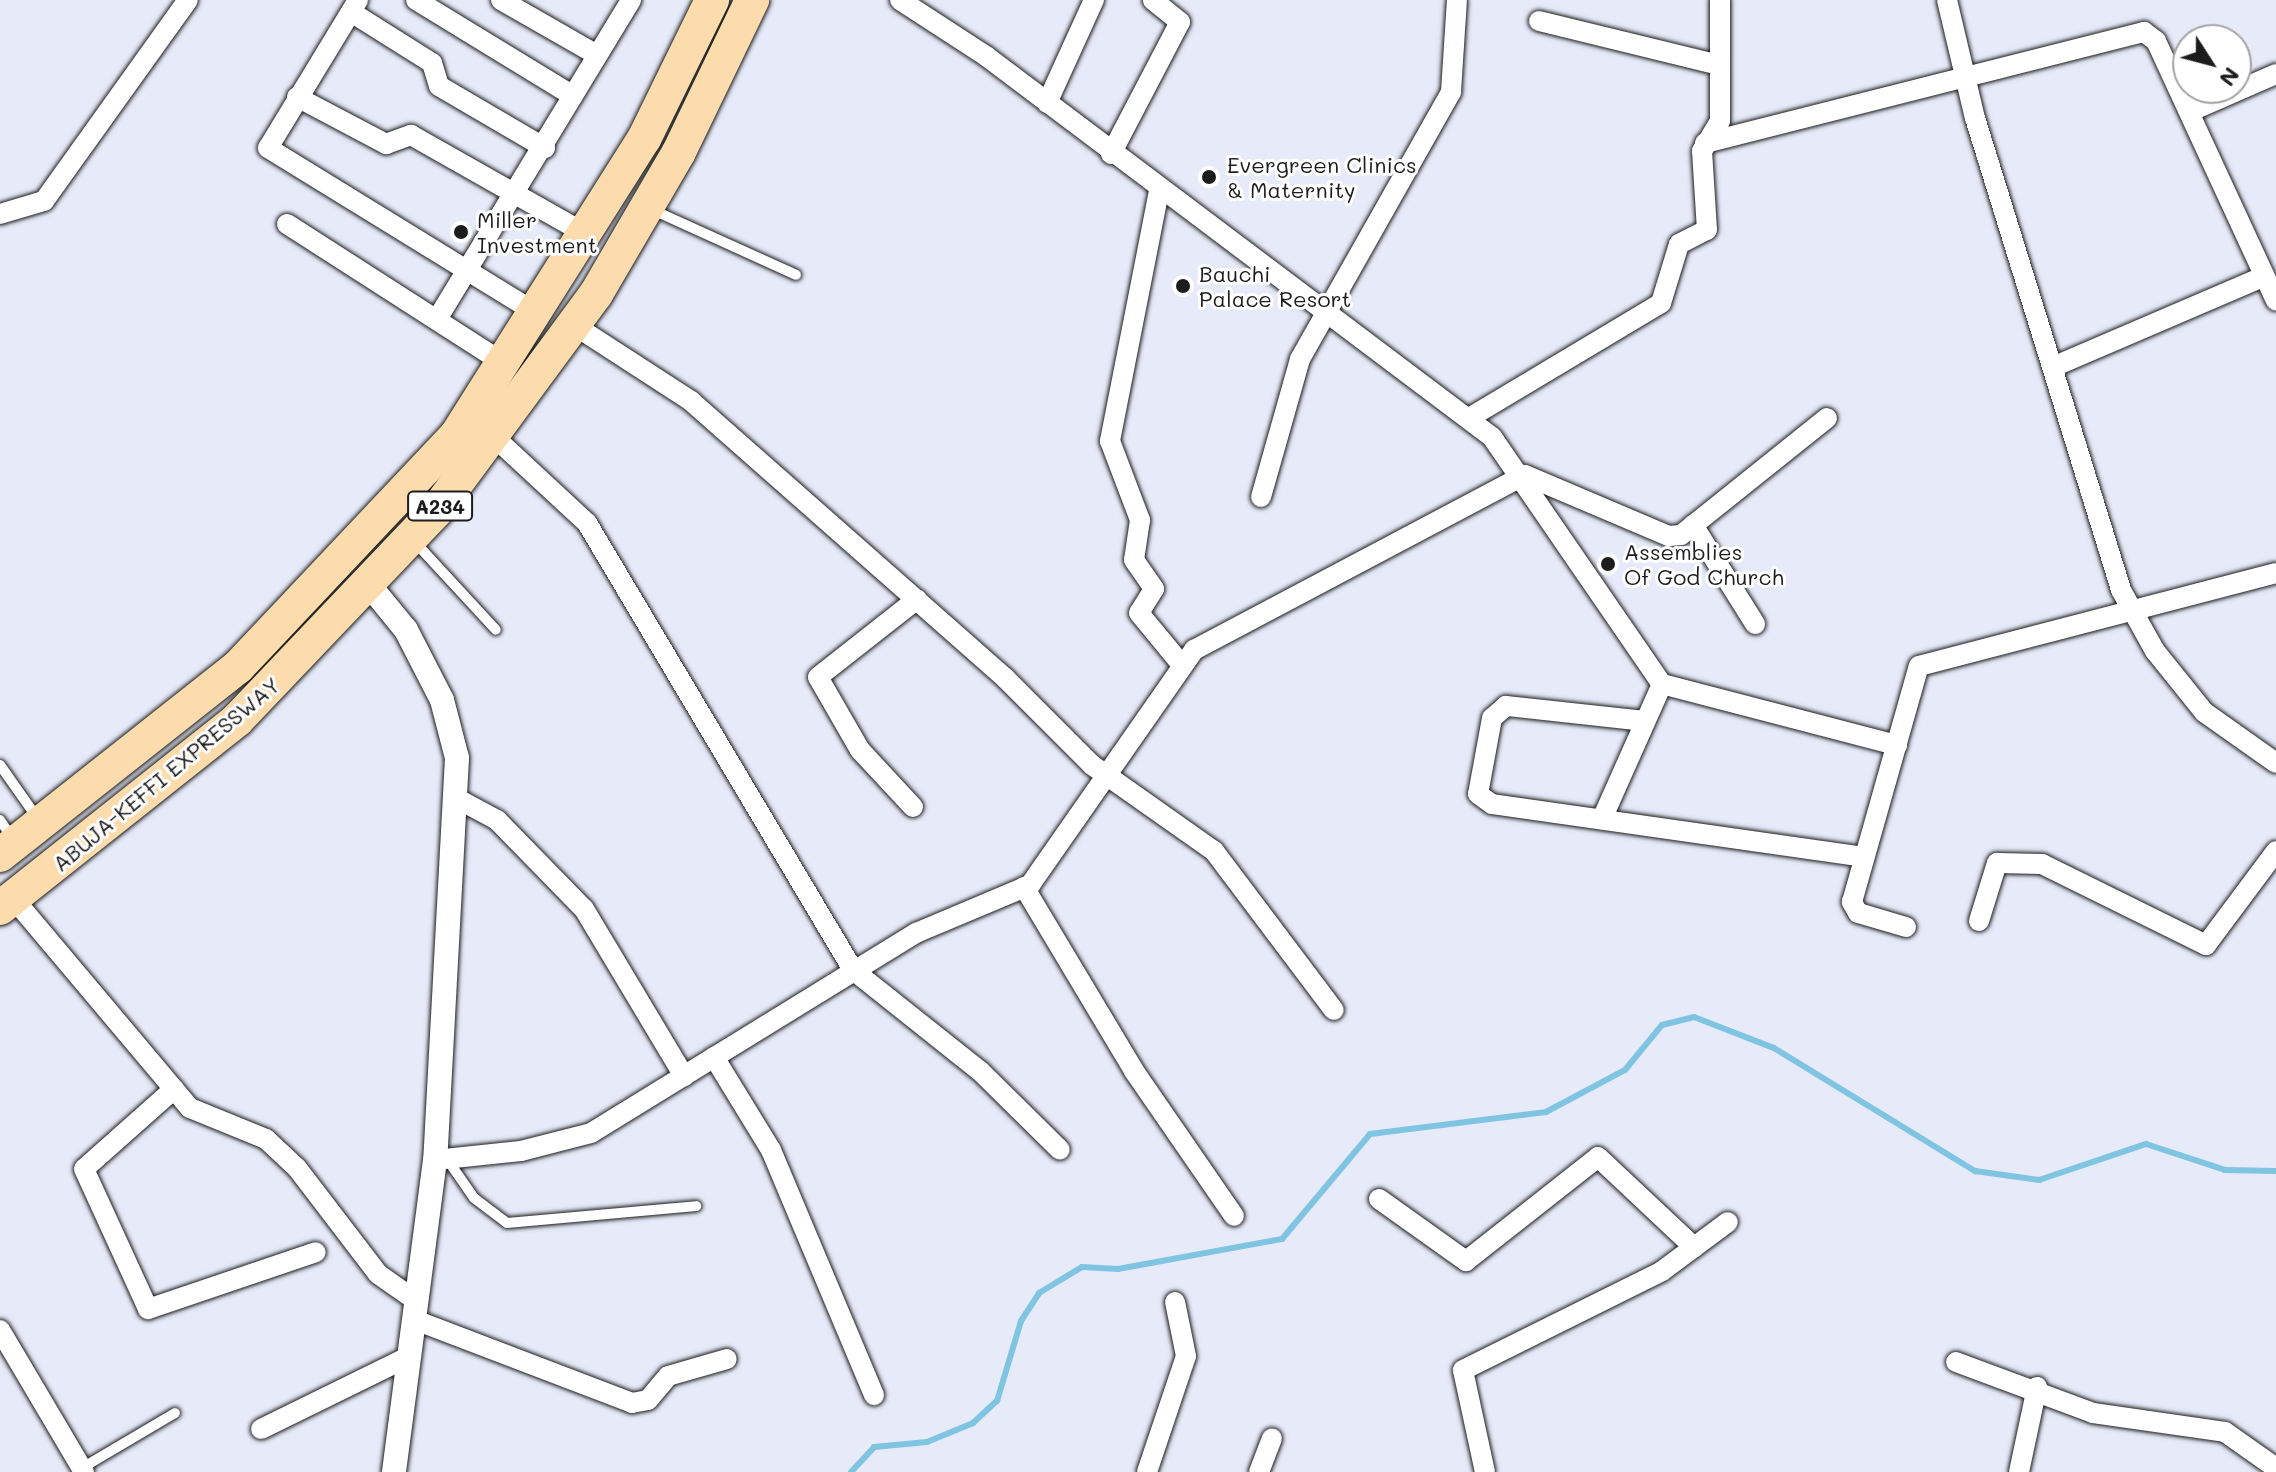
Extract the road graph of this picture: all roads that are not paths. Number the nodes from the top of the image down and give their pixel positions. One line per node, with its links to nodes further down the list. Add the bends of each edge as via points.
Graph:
1 (188, 0): 29 (street, via 54,189 21,213)
2 (416, 0): 19 (street)
3 (501, 0): 15 (street)
4 (631, 0): 15 (street)
5 (712, 0): 28 (highway, ABUJA-KEFFI EXPRESSWAY / A234)
6 (752, 0): 30 (highway, ABUJA-KEFFI EXPRESSWAY / A234)
7 (900, 0): 21 (street)
8 (1094, 0): 21 (street)
9 (1153, 0): 25 (street, via 1180,22)
10 (1457, 0): 41 (street, via 1451,92)
11 (1720, 0): 16 (street)
12 (1947, 0): 18 (street)
13 (354, 6): 20 (street); 24 (street, via 432,63 439,86)
14 (1539, 21): 16 (street)
15 (597, 55): 19 (street)
16 (1720, 65): 23 (street, via 1720,121)
17 (2276, 74): 22 (street)
18 (1965, 78): 22 (street, via 2144,32 2156,41); 23 (street); 44 (street)
19 (573, 96): 24 (street)
20 (297, 97): 27 (street, via 386,144 404,132); 34 (street, via 268,143 272,153)
21 (1047, 103): 25 (street)
22 (2191, 111): 36 (street)
23 (1705, 143): 45 (street, via 1711,218 1707,230 1679,244 1661,303)
24 (545, 148): 27 (street)
25 (1111, 154): 26 (street)
26 (1159, 191): 41 (street); 58 (street, via 1109,420 1140,520 1134,560 1154,589 1139,613)
27 (517, 195): 32 (street); 34 (street)
28 (605, 203): 30 (highway); 32 (highway, ABUJA-KEFFI EXPRESSWAY / A234)
29 (0, 214)
30 (642, 217): 35 (lane); 37 (highway, ABUJA-KEFFI EXPRESSWAY / A234)
31 (287, 224): 40 (street)
32 (586, 234): 33 (highway, ABUJA-KEFFI EXPRESSWAY / A234)
33 (564, 271): 37 (highway); 39 (highway, ABUJA-KEFFI EXPRESSWAY / A234)
34 (468, 272): 39 (street); 40 (street)
35 (796, 275)
36 (2263, 277): 38 (street); 44 (street)
37 (596, 294): 42 (highway, ABUJA-KEFFI EXPRESSWAY / A234)
38 (2276, 301)
39 (538, 314): 43 (highway, ABUJA-KEFFI EXPRESSWAY / A234)
40 (439, 316): 43 (street)
41 (1329, 316): 45 (street); 49 (street, via 1300,359)
42 (574, 325): 47 (highway, ABUJA-KEFFI EXPRESSWAY / A234); 54 (street, via 691,401)
43 (507, 365): 68 (highway, ABUJA-KEFFI EXPRESSWAY / A234, via 416,484 301,607 169,725)
44 (2055, 366): 55 (street)
45 (1469, 418): 48 (street)
46 (1827, 418): 50 (street)
47 (493, 436): 51 (highway, ABUJA-KEFFI EXPRESSWAY / A234); 75 (street, via 587,523)
48 (1525, 475): 50 (street, via 1669,536); 58 (street, via 1194,650); 59 (street)
49 (1261, 497)
50 (1693, 525): 56 (street)
51 (412, 538): 53 (highway, ABUJA-KEFFI EXPRESSWAY / A234); 57 (lane)
52 (2276, 573): 55 (street)
53 (370, 586): 65 (street, via 406,630 442,700 457,758); 72 (highway, ABUJA-KEFFI EXPRESSWAY / A234, via 237,720)
54 (917, 599): 64 (street); 66 (street, via 818,677 860,750)
55 (2134, 613): 61 (street, via 1919,666); 62 (street, via 2204,712)
56 (1755, 624)
57 (496, 630)
58 (1181, 664): 64 (street)
59 (1662, 684): 60 (street); 61 (street)
60 (1645, 721): 67 (street); 67 (street, via 1506,706 1492,718 1482,799)
61 (1897, 745): 70 (street)
62 (2276, 763)
63 (0, 765): 68 (lane)
64 (1106, 775): 71 (street); 76 (street, via 1231,868)
65 (456, 798): 78 (street, via 497,820 584,909); 81 (street)
66 (913, 807)
67 (1602, 819): 70 (street)
68 (14, 836)
69 (2276, 851): 73 (street, via 2206,945 2042,864 1997,863)
70 (1864, 857): 74 (street, via 1853,908)
71 (1024, 887): 75 (street, via 916,933); 84 (street, via 1134,1071)
72 (7, 903): 79 (street)
73 (1979, 921)
74 (1906, 927)
75 (853, 970): 77 (street); 80 (street, via 980,1071)
76 (1334, 1010)
77 (714, 1057): 78 (street); 95 (street, via 771,1150)
78 (684, 1076): 81 (street, via 591,1133 521,1151)
79 (174, 1089): 87 (street, via 84,1169 148,1309); 89 (street, via 190,1108 266,1139 304,1176 378,1274)
80 (1060, 1150)
81 (441, 1159): 83 (lane, via 474,1198 507,1223); 89 (street)
82 (1379, 1199): 86 (street, via 1466,1261 1598,1157)
83 (696, 1206)
84 (1234, 1216)
85 (1728, 1222): 86 (street)
86 (1694, 1247): 104 (street, via 1662,1271 1463,1370)
87 (316, 1252)
88 (1175, 1302): 102 (street, via 1186,1356)
89 (416, 1311): 91 (street); 92 (street, via 632,1403 648,1400 668,1376)
90 (0, 1330): 100 (street)
91 (410, 1356): 97 (street); 101 (street)
92 (727, 1359)
93 (1956, 1362): 94 (street)
94 (2037, 1387): 99 (street, via 2093,1413 2225,1432); 105 (street)
95 (874, 1395)
96 (175, 1413): 100 (lane)
97 (261, 1429)
98 (1272, 1438): 103 (street)
99 (2276, 1468)
100 (83, 1470)
101 (394, 1472)
102 (1147, 1472)
103 (1259, 1472)
104 (1485, 1472)
105 (2019, 1472)

